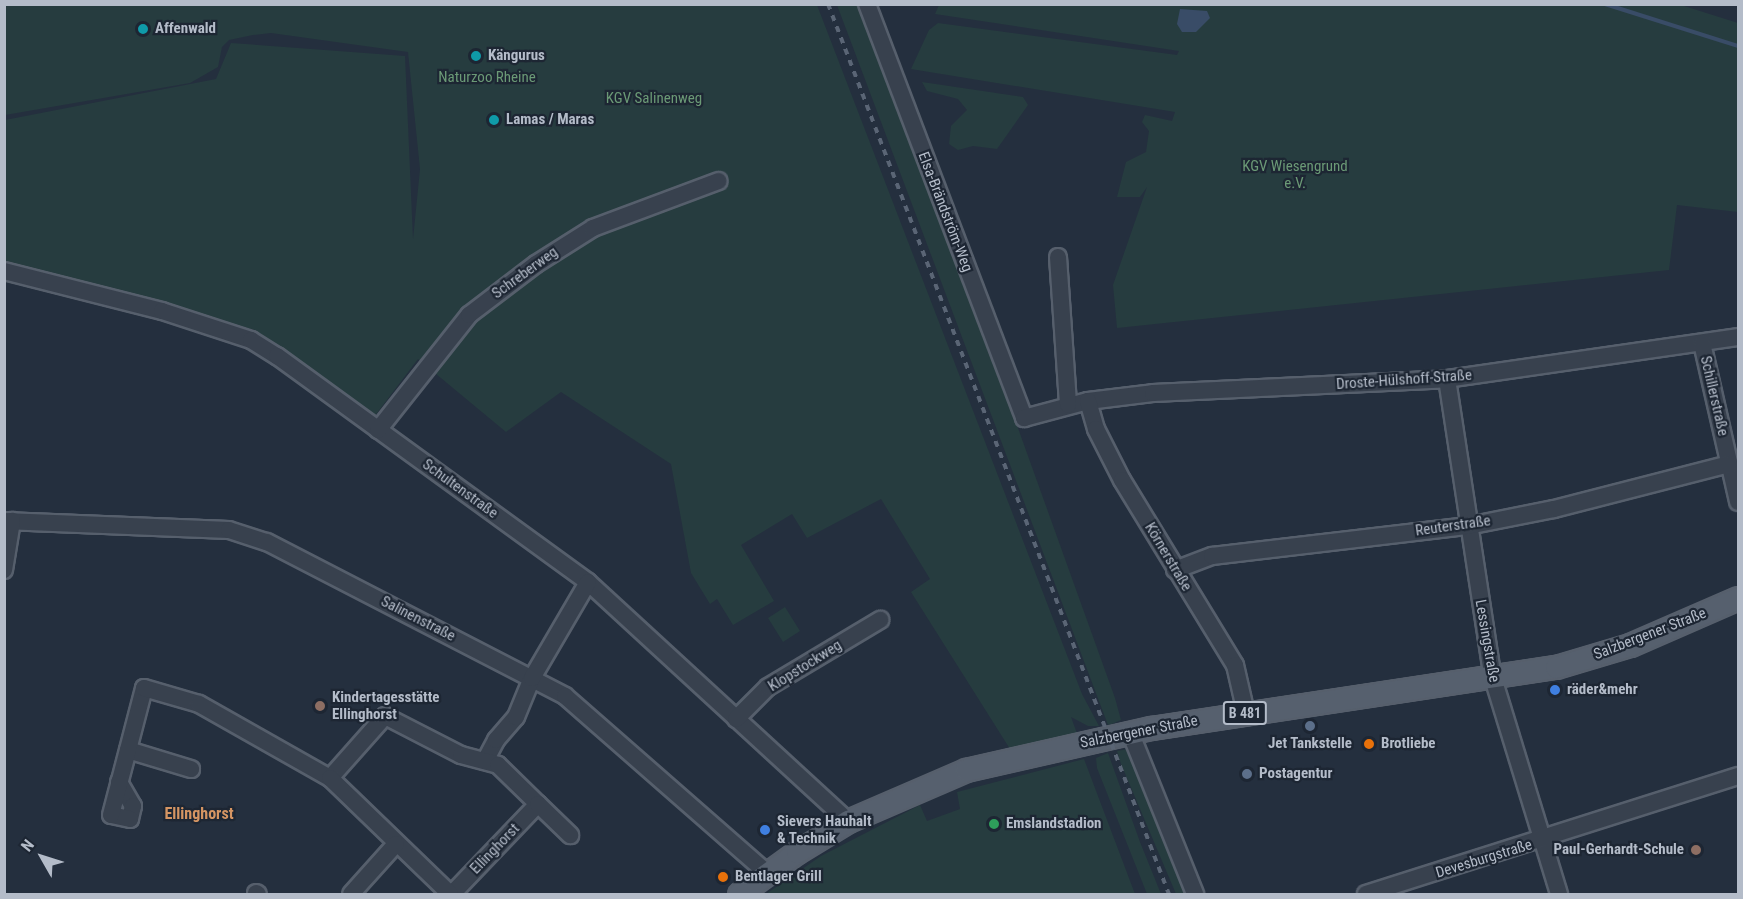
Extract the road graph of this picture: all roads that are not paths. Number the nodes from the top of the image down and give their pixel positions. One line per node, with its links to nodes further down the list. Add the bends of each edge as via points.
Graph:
1 (867, 4): 10 (street, Elsa-Brändström-Weg)
2 (719, 181): 11 (street, Schreberweg, via 593,228 536,264 469,315)
3 (1058, 257): 9 (street)
4 (4, 272): 11 (street, Schultenstraße, via 162,311 251,340)
5 (1738, 337): 6 (street, Droste-Hülshoff-Straße)
6 (1702, 343): 7 (street, Droste-Hülshoff-Straße); 12 (street, Schillerstraße)
7 (1447, 379): 8 (street, Droste-Hülshoff-Straße, via 1153,393); 15 (street, Lessingstraße)
8 (1088, 401): 9 (street, Droste-Hülshoff-Straße); 17 (street, Körnerstraße, via 1111,459)
9 (1068, 405): 10 (street, Droste-Hülshoff-Straße)
10 (1024, 418)
11 (378, 430): 18 (street, Schultenstraße)
12 (1731, 453): 13 (street, Schillerstraße); 15 (street, Reuterstraße, via 1554,509)
13 (1738, 502)
14 (8, 521): 16 (street); 21 (street, Salinenstraße, via 229,530 267,542)
15 (1467, 526): 17 (street, Reuterstraße, via 1212,556); 22 (street, Lessingstraße)
16 (4, 570)
17 (1175, 570): 23 (street, Körnerstraße, via 1235,665)
18 (588, 582): 21 (street); 24 (street, Schultenstraße)
19 (1738, 598): 22 (main road, Salzbergener Straße / B 481, via 1595,657)
20 (880, 620): 24 (street, Klopstockweg, via 768,687)
21 (532, 678): 27 (street, via 516,717 496,740); 37 (street, Salinenstraße, via 565,696)
22 (1493, 678): 23 (main road, Salzbergener Straße / B 481); 35 (street, Lessingstraße)
23 (1246, 712): 25 (main road, Salzbergener Straße / B 481)
24 (736, 718): 33 (street, Schultenstraße)
25 (1130, 732): 33 (main road, Salzbergener Straße / B 481, via 966,770); 41 (street)
26 (128, 750): 28 (street); 30 (street, via 144,688 228,717); 31 (street)
27 (485, 761): 30 (street, via 461,755 385,716); 32 (street, via 498,765)
28 (191, 769)
29 (1738, 776): 35 (street, Devesburgstraße)
30 (330, 778): 36 (street)
31 (119, 782)
32 (538, 804): 34 (street); 39 (street, Ellinghorst)
33 (848, 822): 37 (main road, Salzbergener Straße / B 481)
34 (570, 835)
35 (1540, 842): 42 (street, Devesburgstraße); 43 (street, Lessingstraße)
36 (396, 844): 38 (street); 39 (street)
37 (768, 873): 40 (main road, Salzbergener Straße / B 481)
38 (351, 894)
39 (451, 894)
40 (740, 894)
41 (1195, 894)
42 (1366, 894)
43 (1559, 894)

